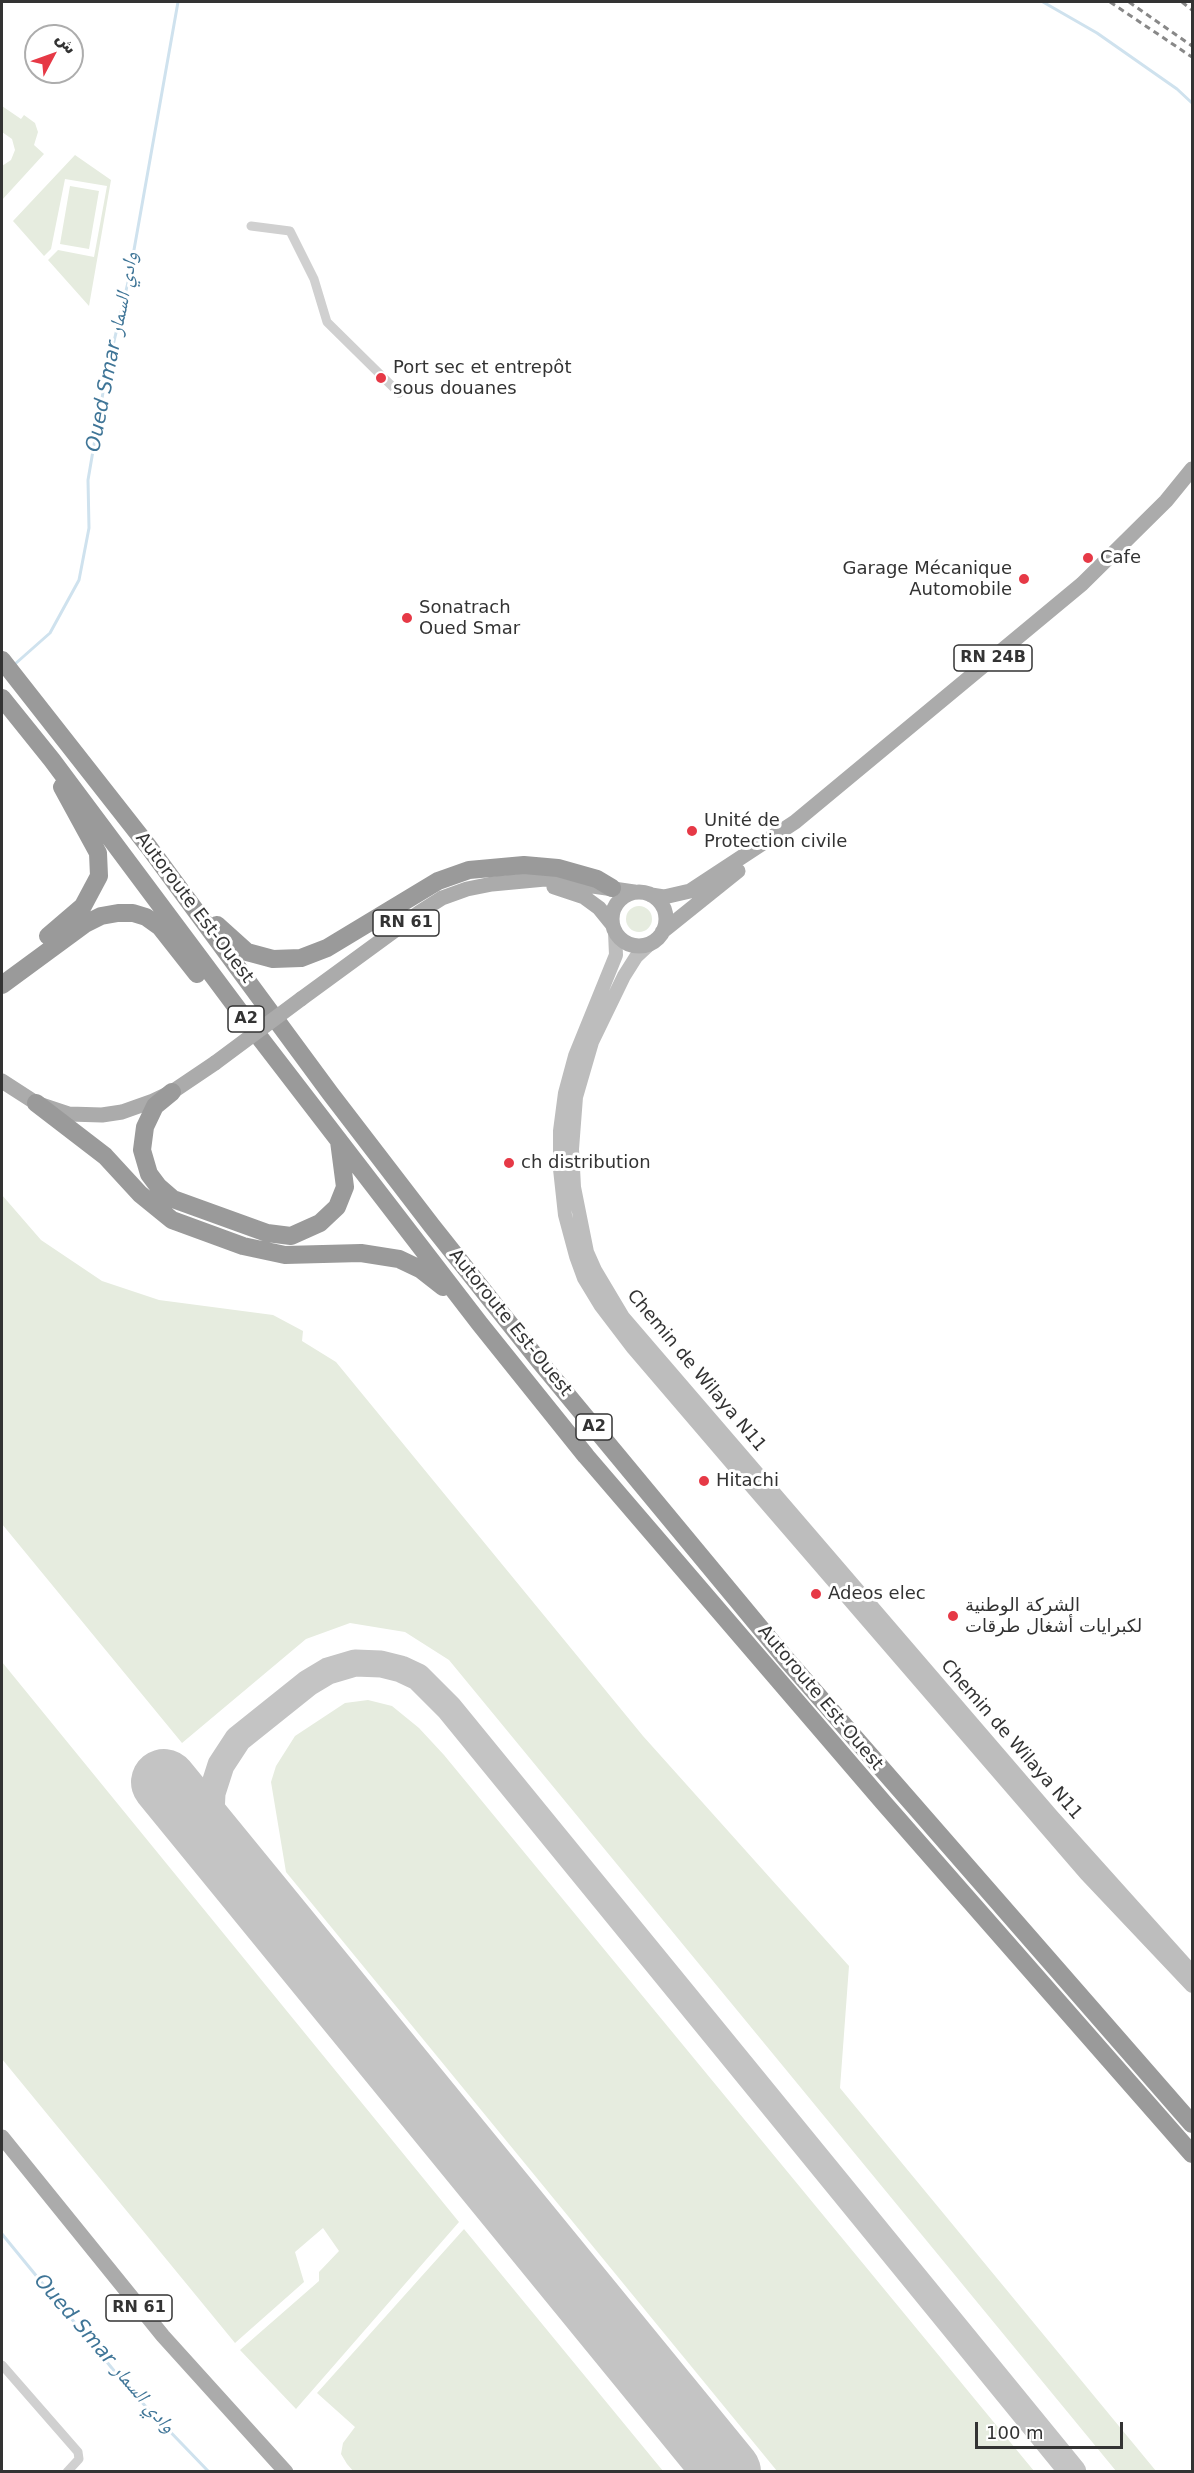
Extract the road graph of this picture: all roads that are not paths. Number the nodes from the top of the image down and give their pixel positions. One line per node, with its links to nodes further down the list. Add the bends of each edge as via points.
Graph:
1 (251, 226): 2 (street, via 290,231 315,279 327,322)
2 (399, 393)
3 (1192, 469): 7 (main road, RN 24B, via 1167,501 1082,584)
4 (2, 660): 8 (highway, Autoroute Est-Ouest / A2)
5 (2, 698): 6 (highway, Autoroute Est-Ouest / A2)
6 (52, 760): 16 (highway, via 68,800 98,853 99,876 90,897 75,915); 18 (highway, Autoroute Est-Ouest / A2)
7 (781, 833): 12 (main road, via 690,891); 14 (main road)
8 (148, 846): 10 (highway, via 226,935 247,952 273,958 301,958 327,948 438,881 469,870 524,865 558,868 597,879); 26 (highway, Autoroute Est-Ouest / A2, via 330,1093 540,1362 786,1659)
9 (525, 880): 10 (main road, RN 61, via 561,880); 13 (main road, RN 61, via 584,897 599,908); 20 (main road, RN 61, bridge, via 467,889 442,898)
10 (612, 888): 11 (main road, RN 61)
11 (634, 892): 12 (main road); 13 (main road, via 614,907)
12 (651, 895): 14 (main road, via 666,916)
13 (614, 928): 15 (main road, via 627,943); 25 (main road, via 616,955 575,1056 562,1112 562,1189 584,1278 633,1348 1071,1857)
14 (662, 932): 15 (main road)
15 (651, 943): 24 (main road, Chemin de Wilaya N11, via 636,957 619,985 592,1042 576,1097 574,1187 595,1270 623,1317 1052,1816)
16 (2, 970)
17 (2, 985): 18 (highway, via 85,924 101,916 133,913 160,927 201,979)
18 (240, 1012): 22 (highway, Autoroute Est-Ouest / A2)
19 (2, 1081): 21 (main road, RN 61)
20 (172, 1092): 21 (main road, RN 61, via 122,1112 102,1115 69,1114); 22 (highway, via 155,1106 145,1127 142,1150 149,1174 173,1199 267,1233 291,1236 320,1223 337,1207 345,1187)
21 (36, 1103): 23 (highway, via 105,1156 172,1220 243,1246 285,1256 361,1253 399,1259 420,1269 450,1293)
22 (339, 1140): 23 (highway, Autoroute Est-Ouest / A2)
23 (480, 1324): 28 (highway, Autoroute Est-Ouest / A2, via 586,1456 779,1683)
24 (1192, 1972)
25 (1192, 1986)
26 (1192, 2124)
27 (2, 2137): 31 (main road, RN 61, via 163,2336)
28 (1192, 2154)
29 (2, 2366): 30 (street, via 78,2452 79,2459)
30 (67, 2472)
31 (286, 2472)

